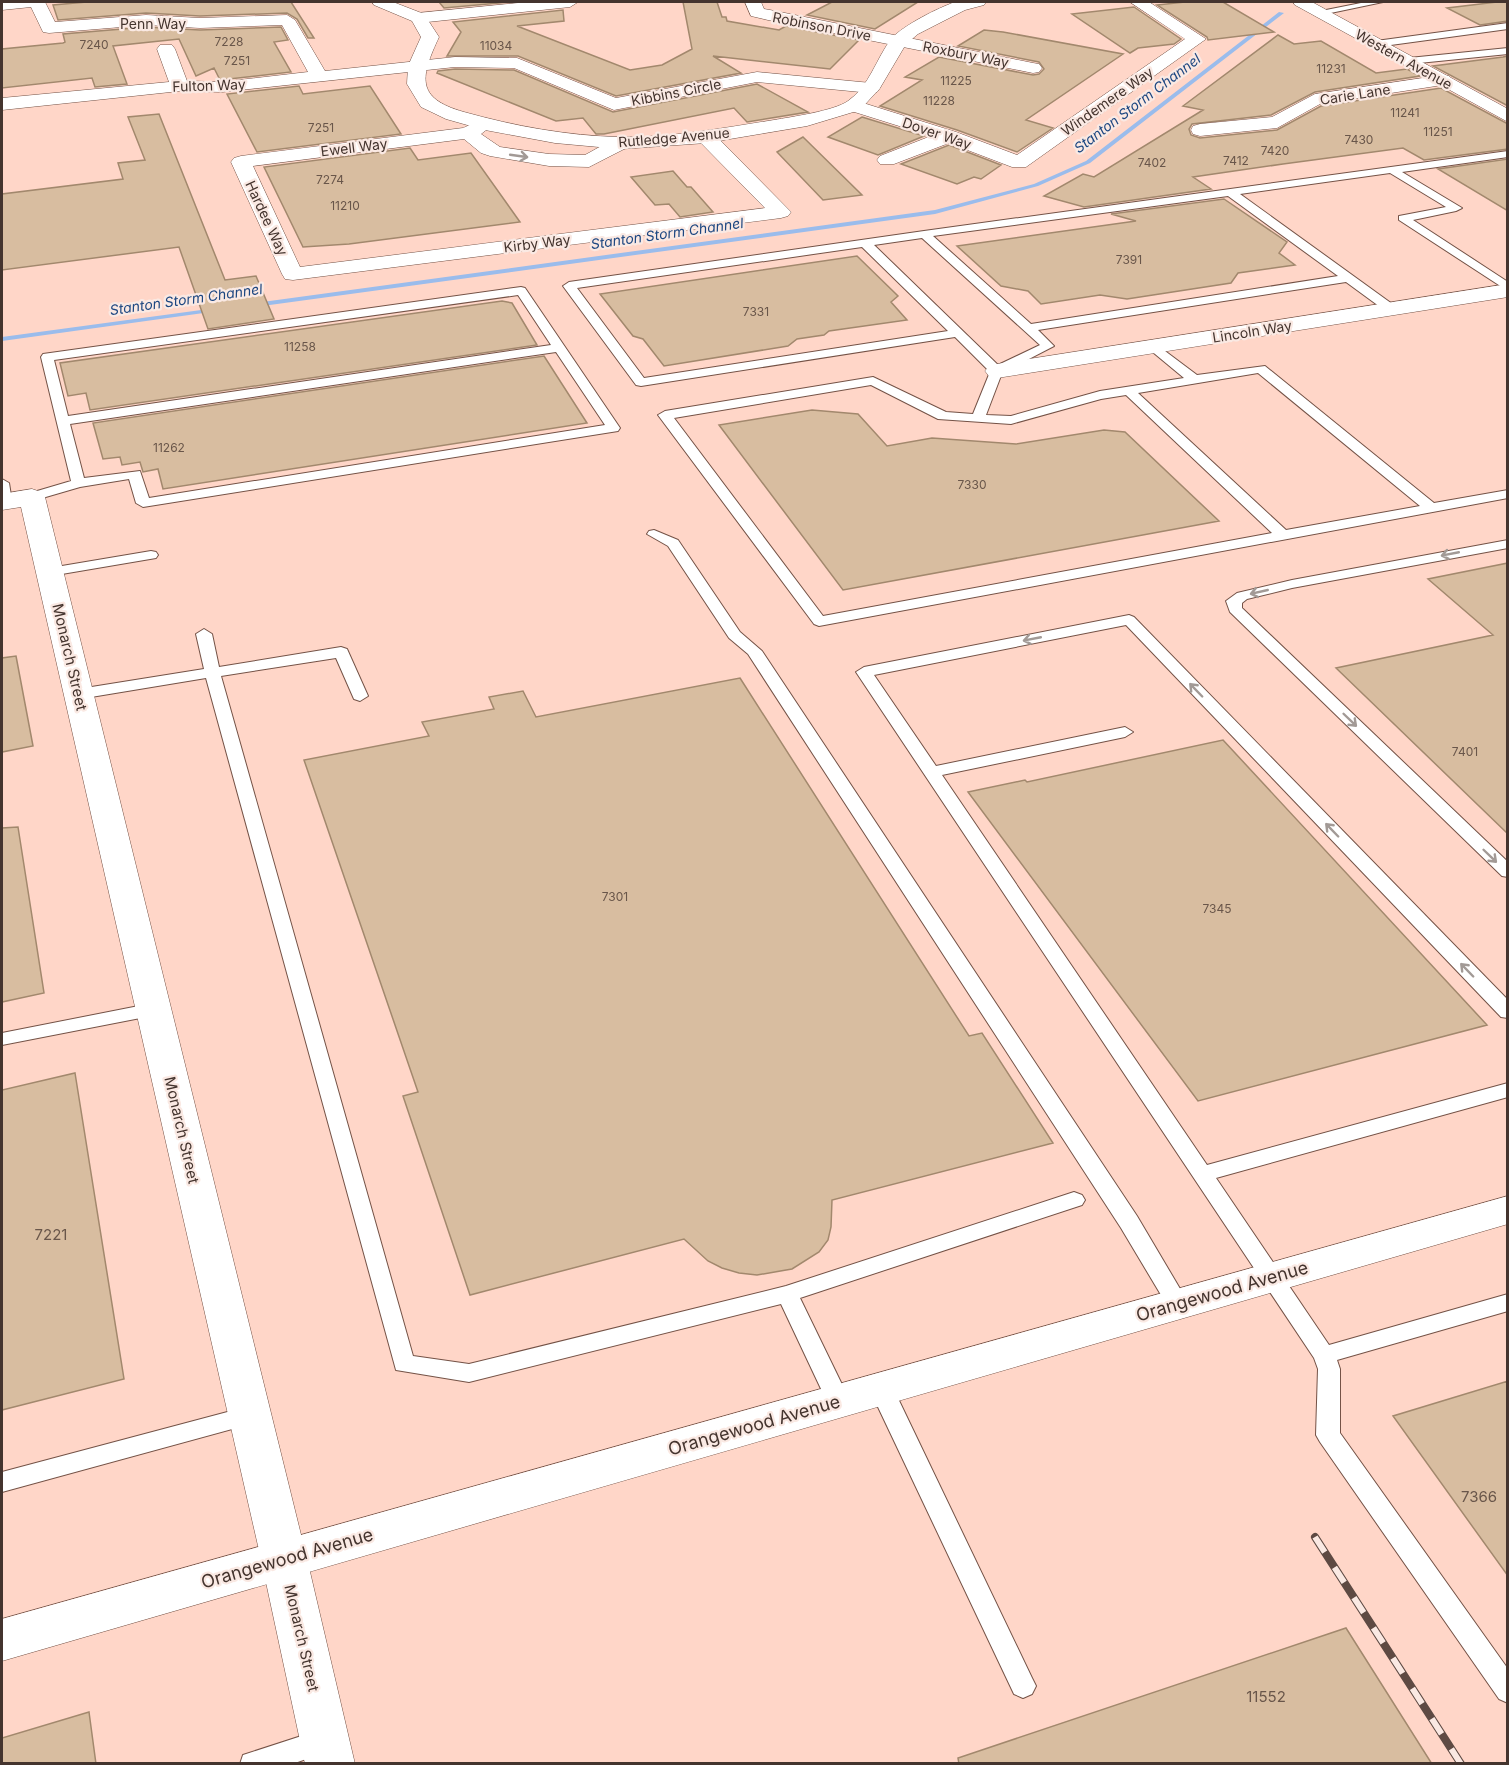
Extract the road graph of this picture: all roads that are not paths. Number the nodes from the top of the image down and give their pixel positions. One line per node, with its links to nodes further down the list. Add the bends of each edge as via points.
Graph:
1 (32, 2): 11 (street)
2 (38, 2): 22 (street, Penn Way, via 48,28 146,20 287,20)
3 (380, 2): 13 (street)
4 (570, 2): 13 (street)
5 (753, 2): 15 (street, Robinson Drive, via 757,12 768,15)
6 (788, 2): 15 (street, via 788,7)
7 (978, 2): 15 (street, via 960,6)
8 (1138, 2): 36 (street, Windemere Way, via 1197,39)
9 (1301, 2): 12 (street, Western Avenue)
10 (1379, 2): 12 (lane)
11 (2, 5)
12 (1321, 12): 16 (street, Western Avenue)
13 (418, 18): 20 (street, via 430,37)
14 (1508, 26): 16 (lane)
15 (906, 35): 21 (street, Roxbury Way); 25 (street)
16 (1376, 44): 19 (street, Western Avenue)
17 (166, 50): 24 (street)
18 (1508, 51): 19 (lane)
19 (1409, 62): 23 (street, Western Avenue)
20 (417, 66): 22 (street, Fulton Way); 25 (street, Kibbins Circle, via 517,63 614,104 757,77); 29 (street, via 416,84 427,103)
21 (1033, 68)
22 (319, 76): 24 (street, Fulton Way, via 222,87)
23 (1443, 80): 28 (street, Western Avenue); 30 (street, Carie Lane, via 1315,99 1277,122)
24 (180, 86): 26 (street, Fulton Way)
25 (871, 88): 27 (street)
26 (2, 104)
27 (854, 106): 31 (street, Dover Way); 32 (street, Rutledge Avenue, via 807,120)
28 (1508, 117)
29 (476, 128): 32 (street, Rutledge Avenue, via 488,149 549,160 589,161 621,143); 35 (street, Ewell Way)
30 (1200, 130)
31 (949, 136): 34 (street); 36 (street, Dover Way)
32 (706, 137): 41 (street, Kirby Way, via 781,212)
33 (1508, 154): 37 (lane)
34 (887, 160)
35 (241, 162): 41 (street, Hardee Way)
36 (1019, 163)
37 (1392, 170): 38 (lane); 43 (lane, via 1456,208 1403,218)
38 (1231, 193): 39 (lane); 42 (lane)
39 (924, 234): 40 (lane); 45 (lane)
40 (865, 243): 46 (lane); 46 (lane, via 569,286 641,382)
41 (293, 274)
42 (1349, 278): 44 (lane); 45 (lane)
43 (1508, 289): 44 (street, Lincoln Way)
44 (1391, 309): 47 (street, Lincoln Way)
45 (1029, 328): 49 (lane, via 1048,346)
46 (956, 333): 49 (lane)
47 (1153, 346): 49 (street, Lincoln Way); 50 (lane)
48 (559, 348): 53 (lane); 53 (lane, via 521,291 47,357); 54 (lane, via 613,428 143,503 135,474)
49 (997, 371): 52 (lane)
50 (1195, 380): 51 (lane); 57 (lane, via 1261,369)
51 (1129, 391): 52 (lane, via 1100,395 1011,420); 59 (lane)
52 (978, 418): 59 (lane, via 943,416 873,381 665,415 819,621)
53 (63, 421): 54 (lane)
54 (78, 483): 56 (lane)
55 (1508, 494): 57 (lane)
56 (10, 496): 62 (street, Monarch Street)
57 (1431, 508): 59 (lane)
58 (654, 534): 80 (lane, via 673,543 734,635 754,651 1129,1222)
59 (1283, 535)
60 (1508, 544): 69 (lane, one-way to 69, via 1292,584 1234,601 1235,609)
61 (151, 555): 62 (lane)
62 (50, 572): 65 (street, Monarch Street)
63 (204, 634): 64 (lane)
64 (212, 671): 65 (lane); 66 (lane, via 341,652); 78 (lane, via 404,1364 469,1373)
65 (79, 694): 70 (street, Monarch Street)
66 (360, 696)
67 (1125, 732): 68 (lane)
68 (932, 772): 71 (lane, one-way to 68, via 1129,620 864,672); 74 (lane)
69 (1508, 872)
70 (154, 1009): 72 (lane); 84 (street, Monarch Street)
71 (1508, 1012)
72 (2, 1039)
73 (1508, 1090): 74 (lane)
74 (1203, 1174): 77 (lane)
75 (1074, 1200): 78 (lane)
76 (1508, 1210): 77 (street, Orangewood Avenue)
77 (1272, 1277): 80 (street, Orangewood Avenue); 81 (lane)
78 (787, 1294): 83 (lane)
79 (1508, 1302): 81 (lane)
80 (1178, 1304): 82 (street, Orangewood Avenue)
81 (1324, 1355): 89 (lane, via 1329,1369 1328,1435)
82 (881, 1388): 83 (street, Orangewood Avenue); 88 (lane)
83 (838, 1401): 86 (street, Orangewood Avenue)
84 (250, 1415): 85 (lane); 86 (street, Monarch Street)
85 (2, 1482)
86 (284, 1559): 87 (street, Orangewood Avenue); 90 (street, Monarch Street)
87 (2, 1640)
88 (1023, 1686)
89 (1508, 1691)
90 (328, 1752): 91 (lane)
91 (253, 1764)

